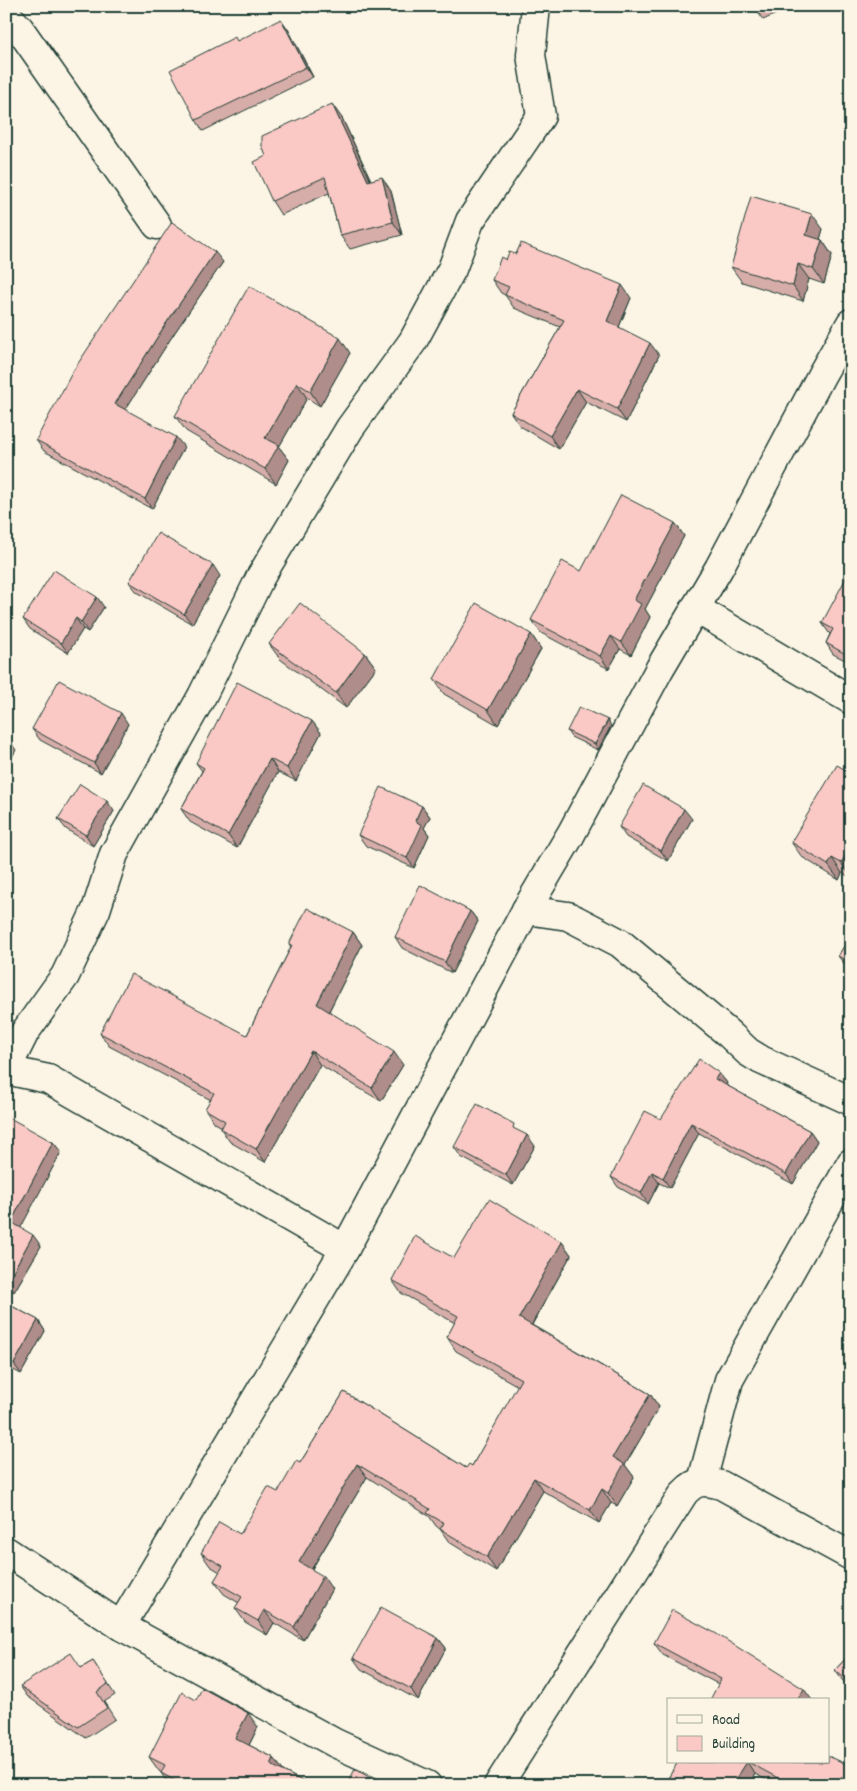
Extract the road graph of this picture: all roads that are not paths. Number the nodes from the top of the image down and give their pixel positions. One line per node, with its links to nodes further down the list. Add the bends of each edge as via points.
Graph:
1 (536, 6): 8 (street, via 531,55 541,116 470,221 452,270 413,341 350,428 261,576 202,696 114,854 96,910 65,976 25,1032)
2 (6, 14): 3 (street)
3 (158, 225)
4 (851, 323): 5 (street)
5 (696, 608): 6 (street); 7 (street)
6 (851, 700)
7 (526, 910): 9 (street, via 568,916 620,943 748,1052); 11 (street)
8 (6, 1070): 11 (street, via 48,1079)
9 (851, 1102)
10 (851, 1163): 12 (street, via 729,1380)
11 (345, 1249): 15 (street)
12 (702, 1481): 14 (street, via 721,1485); 17 (street, via 684,1493)
13 (6, 1551): 15 (street)
14 (851, 1556)
15 (121, 1626): 16 (street, via 335,1743)
16 (427, 1785)
17 (498, 1785)

